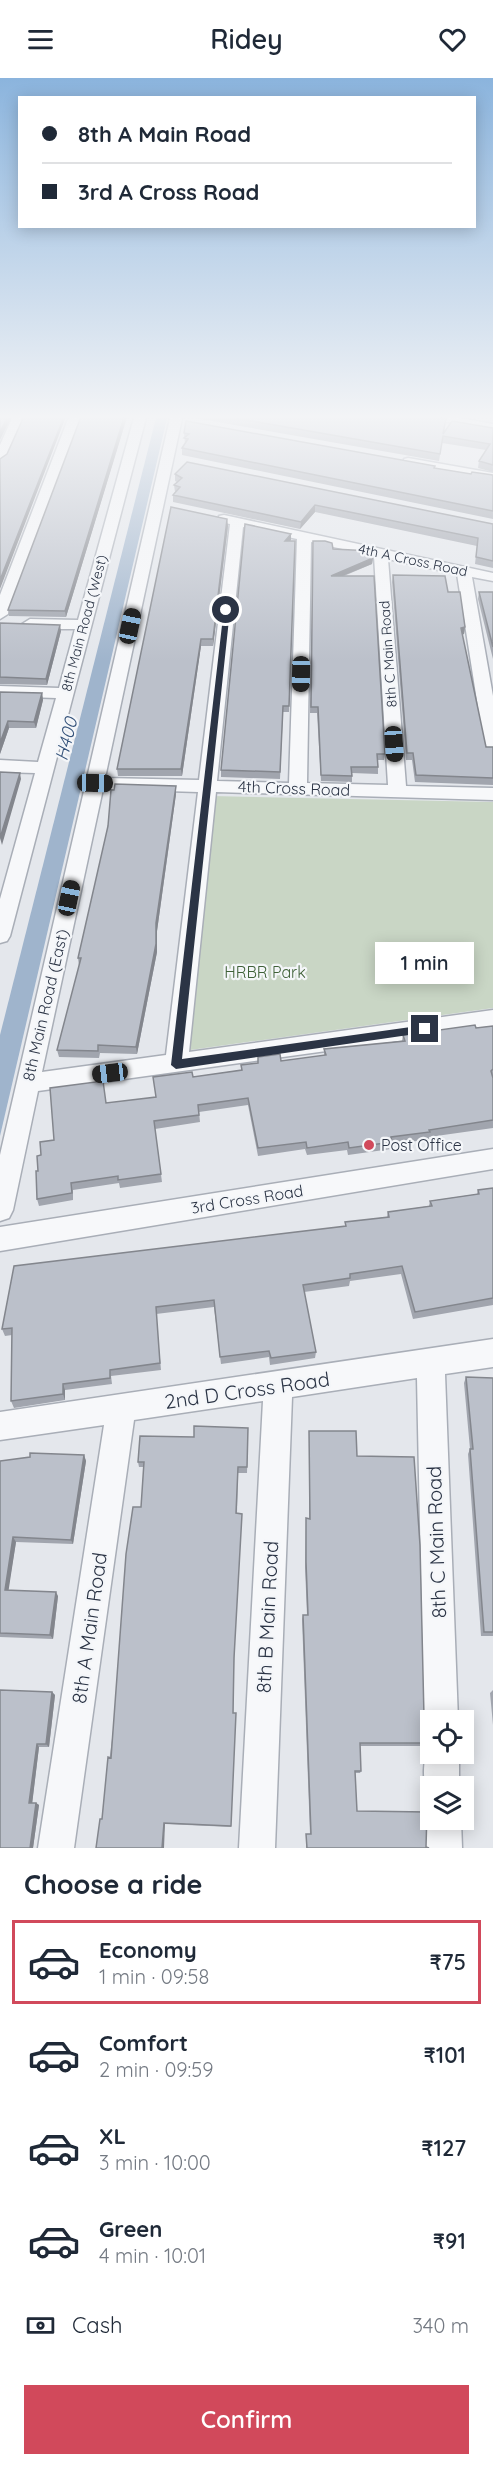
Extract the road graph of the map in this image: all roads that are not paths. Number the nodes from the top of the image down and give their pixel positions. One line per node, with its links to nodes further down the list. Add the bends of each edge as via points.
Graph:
1 (45, 497): 12 (street)
2 (119, 497): 14 (street, 8th Main Road (West))
3 (159, 497): 4 (street, 8th Main Road (East))
4 (157, 504): 5 (street); 20 (street, 8th Main Road (East))
5 (176, 508)
6 (206, 515): 7 (street, 4th A Cross Road)
7 (237, 522): 8 (street, 4th A Cross Road); 21 (street)
8 (304, 536): 9 (street, 4th A Cross Road); 22 (street)
9 (381, 553): 10 (street, 4th A Cross Road); 23 (street, 8th C Main Road)
10 (464, 571): 11 (street, 4th A Cross Road); 17 (street)
11 (493, 577)
12 (0, 614)
13 (0, 624): 14 (street)
14 (84, 625): 16 (street, 8th Main Road (West))
15 (0, 691): 16 (street)
16 (66, 693): 19 (street, 8th Main Road (West))
17 (493, 745)
18 (0, 766): 19 (street)
19 (45, 768): 25 (street, 8th Main Road (West))
20 (95, 783): 21 (street, 4th Cross Road); 28 (street, 8th Main Road (East))
21 (206, 785): 22 (street, 4th Cross Road); 27 (street)
22 (298, 788): 23 (street, 4th Cross Road)
23 (397, 791): 24 (street, 4th Cross Road)
24 (493, 794)
25 (0, 936)
26 (493, 1019): 27 (street)
27 (176, 1065): 28 (street)
28 (28, 1083): 30 (street, 8th Main Road (East))
29 (493, 1159): 31 (street, 3rd Cross Road)
30 (0, 1210)
31 (0, 1239)
32 (493, 1353): 33 (street, 2nd D Cross Road)
33 (431, 1363): 34 (street, 2nd D Cross Road); 37 (street, 8th C Main Road)
34 (278, 1385): 35 (street, 2nd D Cross Road); 40 (street, 8th B Main Road)
35 (122, 1408): 36 (street, 2nd D Cross Road); 39 (street, 8th A Main Road)
36 (0, 1426)
37 (441, 1710)
38 (443, 1830): 41 (street)
39 (56, 1848)
40 (257, 1848)
41 (444, 1848)

